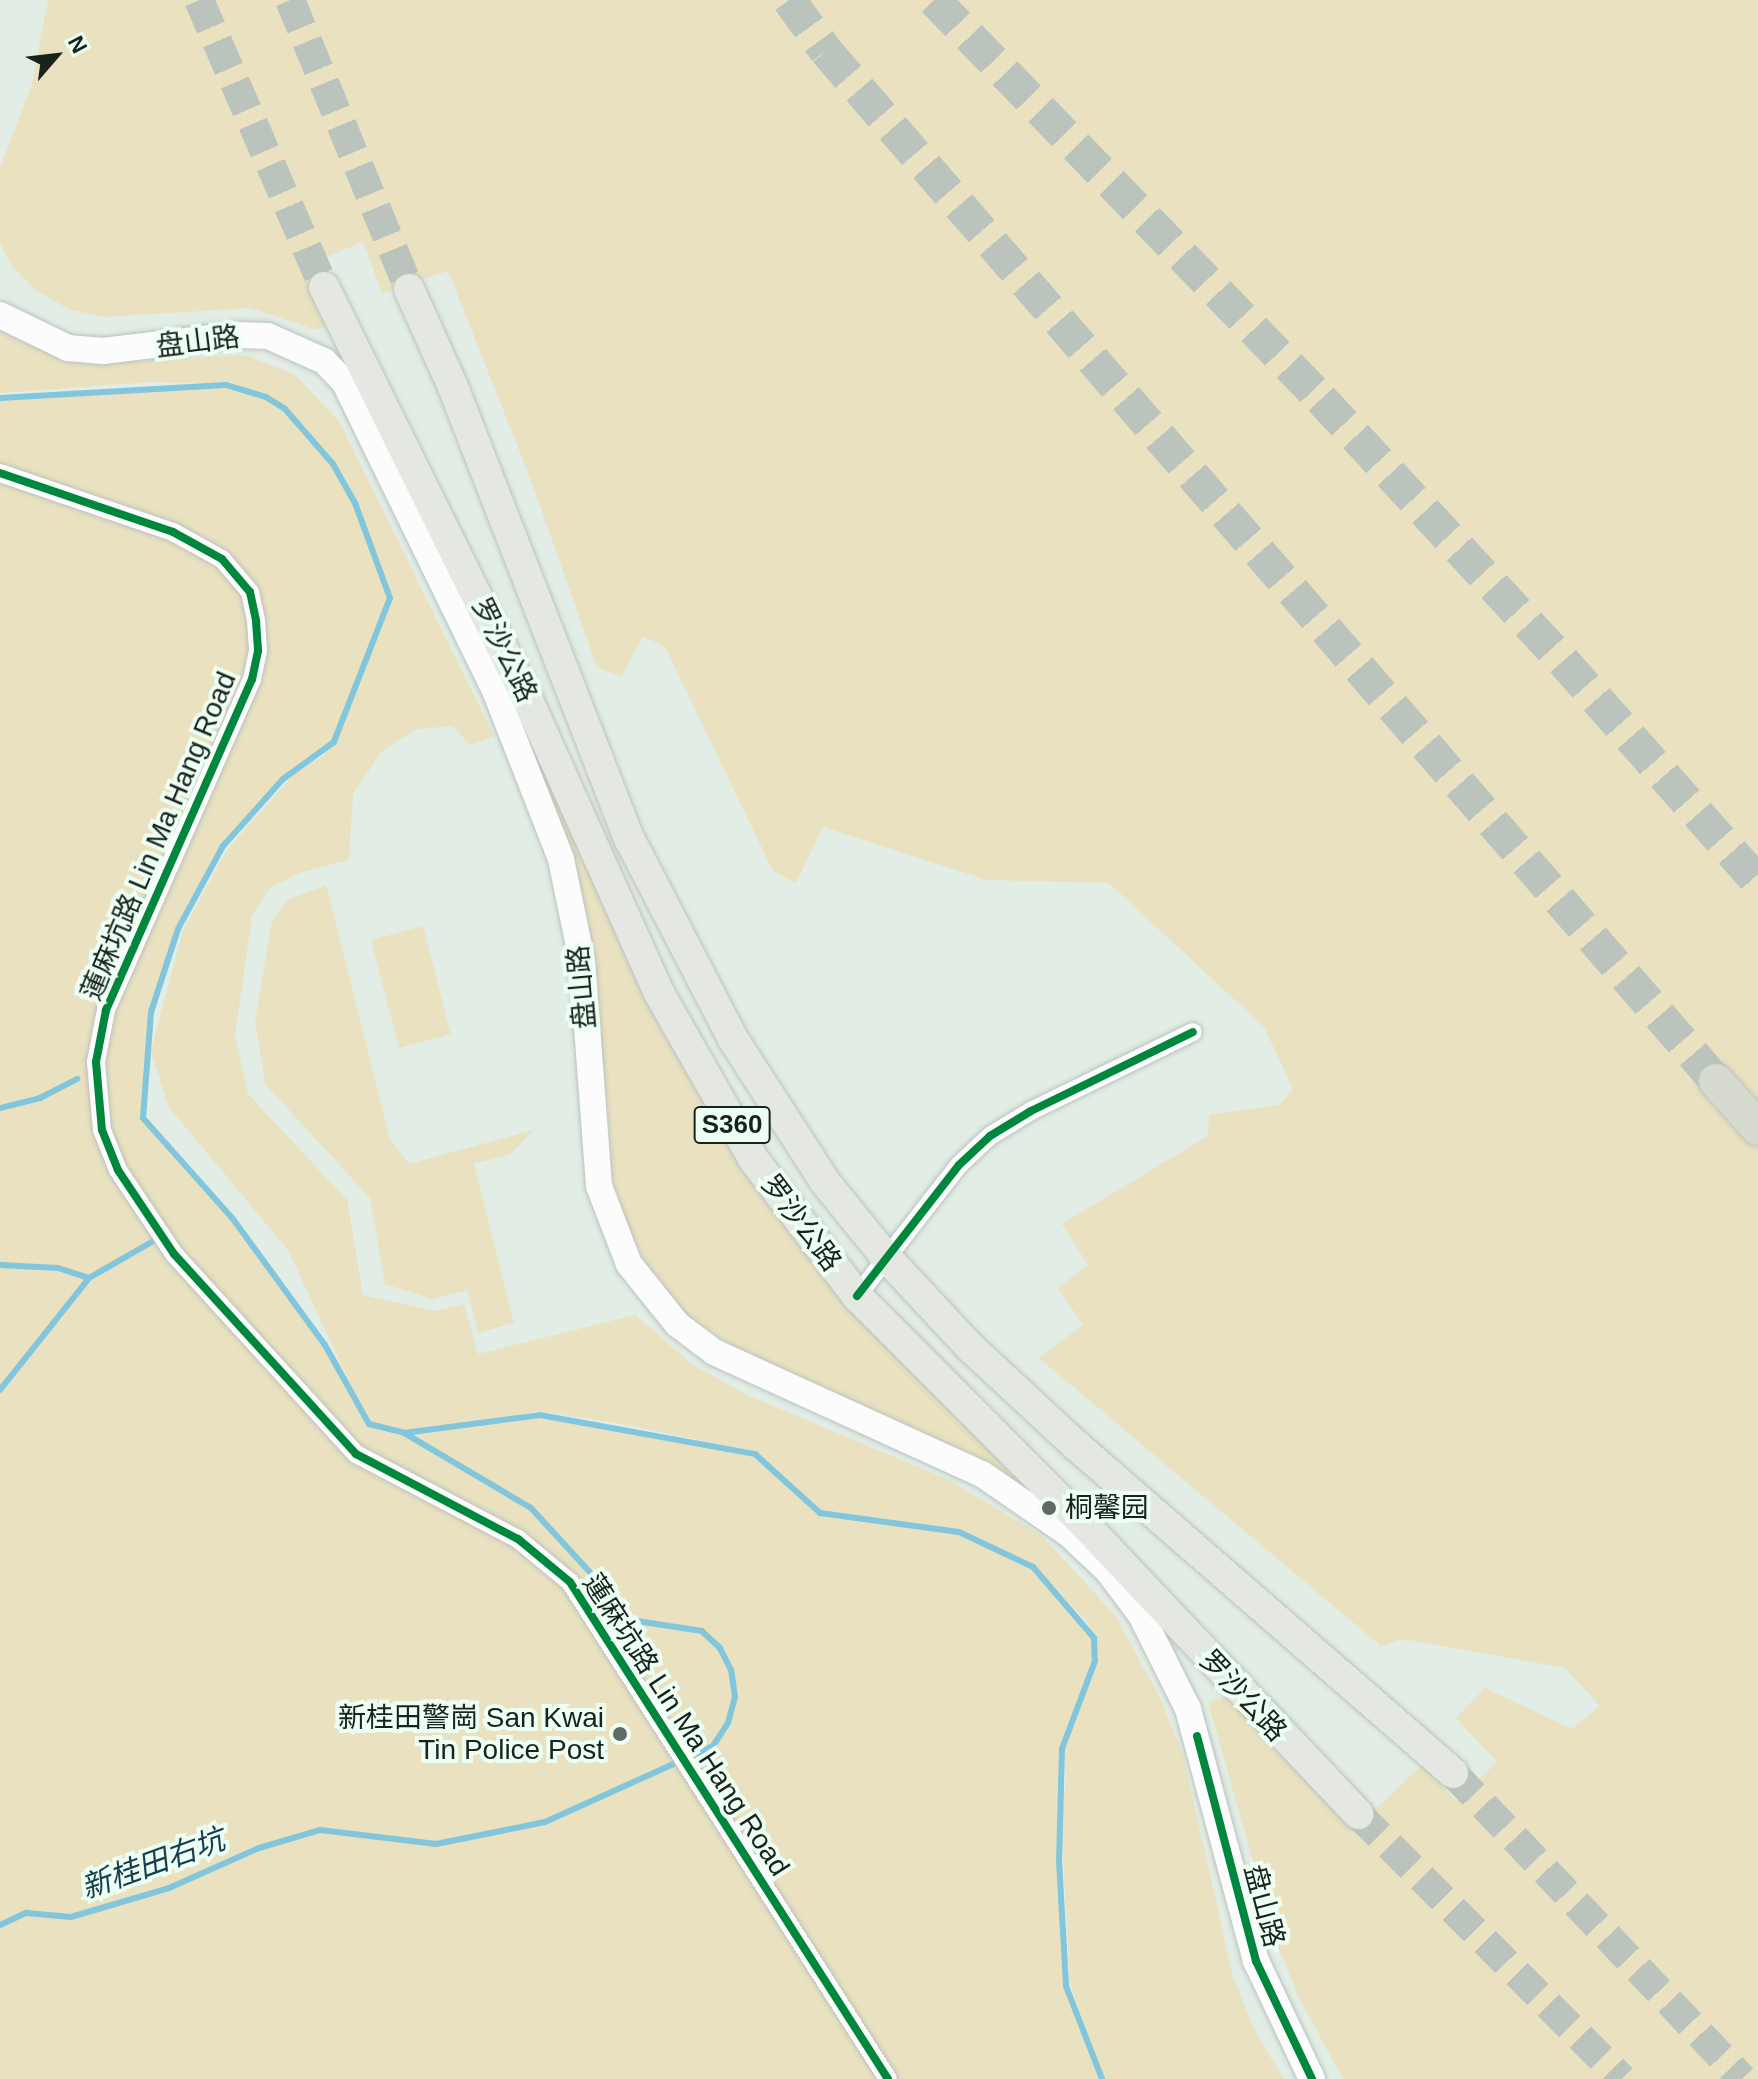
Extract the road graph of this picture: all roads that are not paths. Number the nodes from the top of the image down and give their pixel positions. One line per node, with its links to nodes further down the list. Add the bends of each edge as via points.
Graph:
1 (324, 287): 9 (main road, 罗沙公路 / S360, via 528,700 610,891 694,1060 776,1193)
2 (409, 289): 8 (main road, 罗沙公路 / S360, via 453,387 630,840 671,926 733,1039 825,1182)
3 (0, 315): 13 (main road, 盘山路, via 68,348 103,351 268,336 324,361 345,383 501,705 561,859 582,960 599,1186 629,1264 677,1324 714,1352 982,1474 1069,1534 1141,1615 1197,1736 1256,1961)
4 (0, 473): 12 (street, 蓮麻坑路 Lin Ma Hang Road, via 173,532 222,559 250,592 256,621 258,651 252,679 106,1010 96,1062 102,1130 118,1170 174,1254 356,1454 518,1539 552,1562 587,1603)
5 (1193, 1032): 8 (street, via 990,1136 959,1165)
6 (1716, 1081): 7 (highway)
7 (1758, 1128)
8 (886, 1257): 9 (street); 10 (main road, 罗沙公路 / S360, via 971,1348 1078,1447)
9 (857, 1296): 11 (main road, 罗沙公路 / S360, via 1085,1525)
10 (1453, 1773)
11 (1358, 1814)
12 (888, 2079)
13 (1312, 2079)

